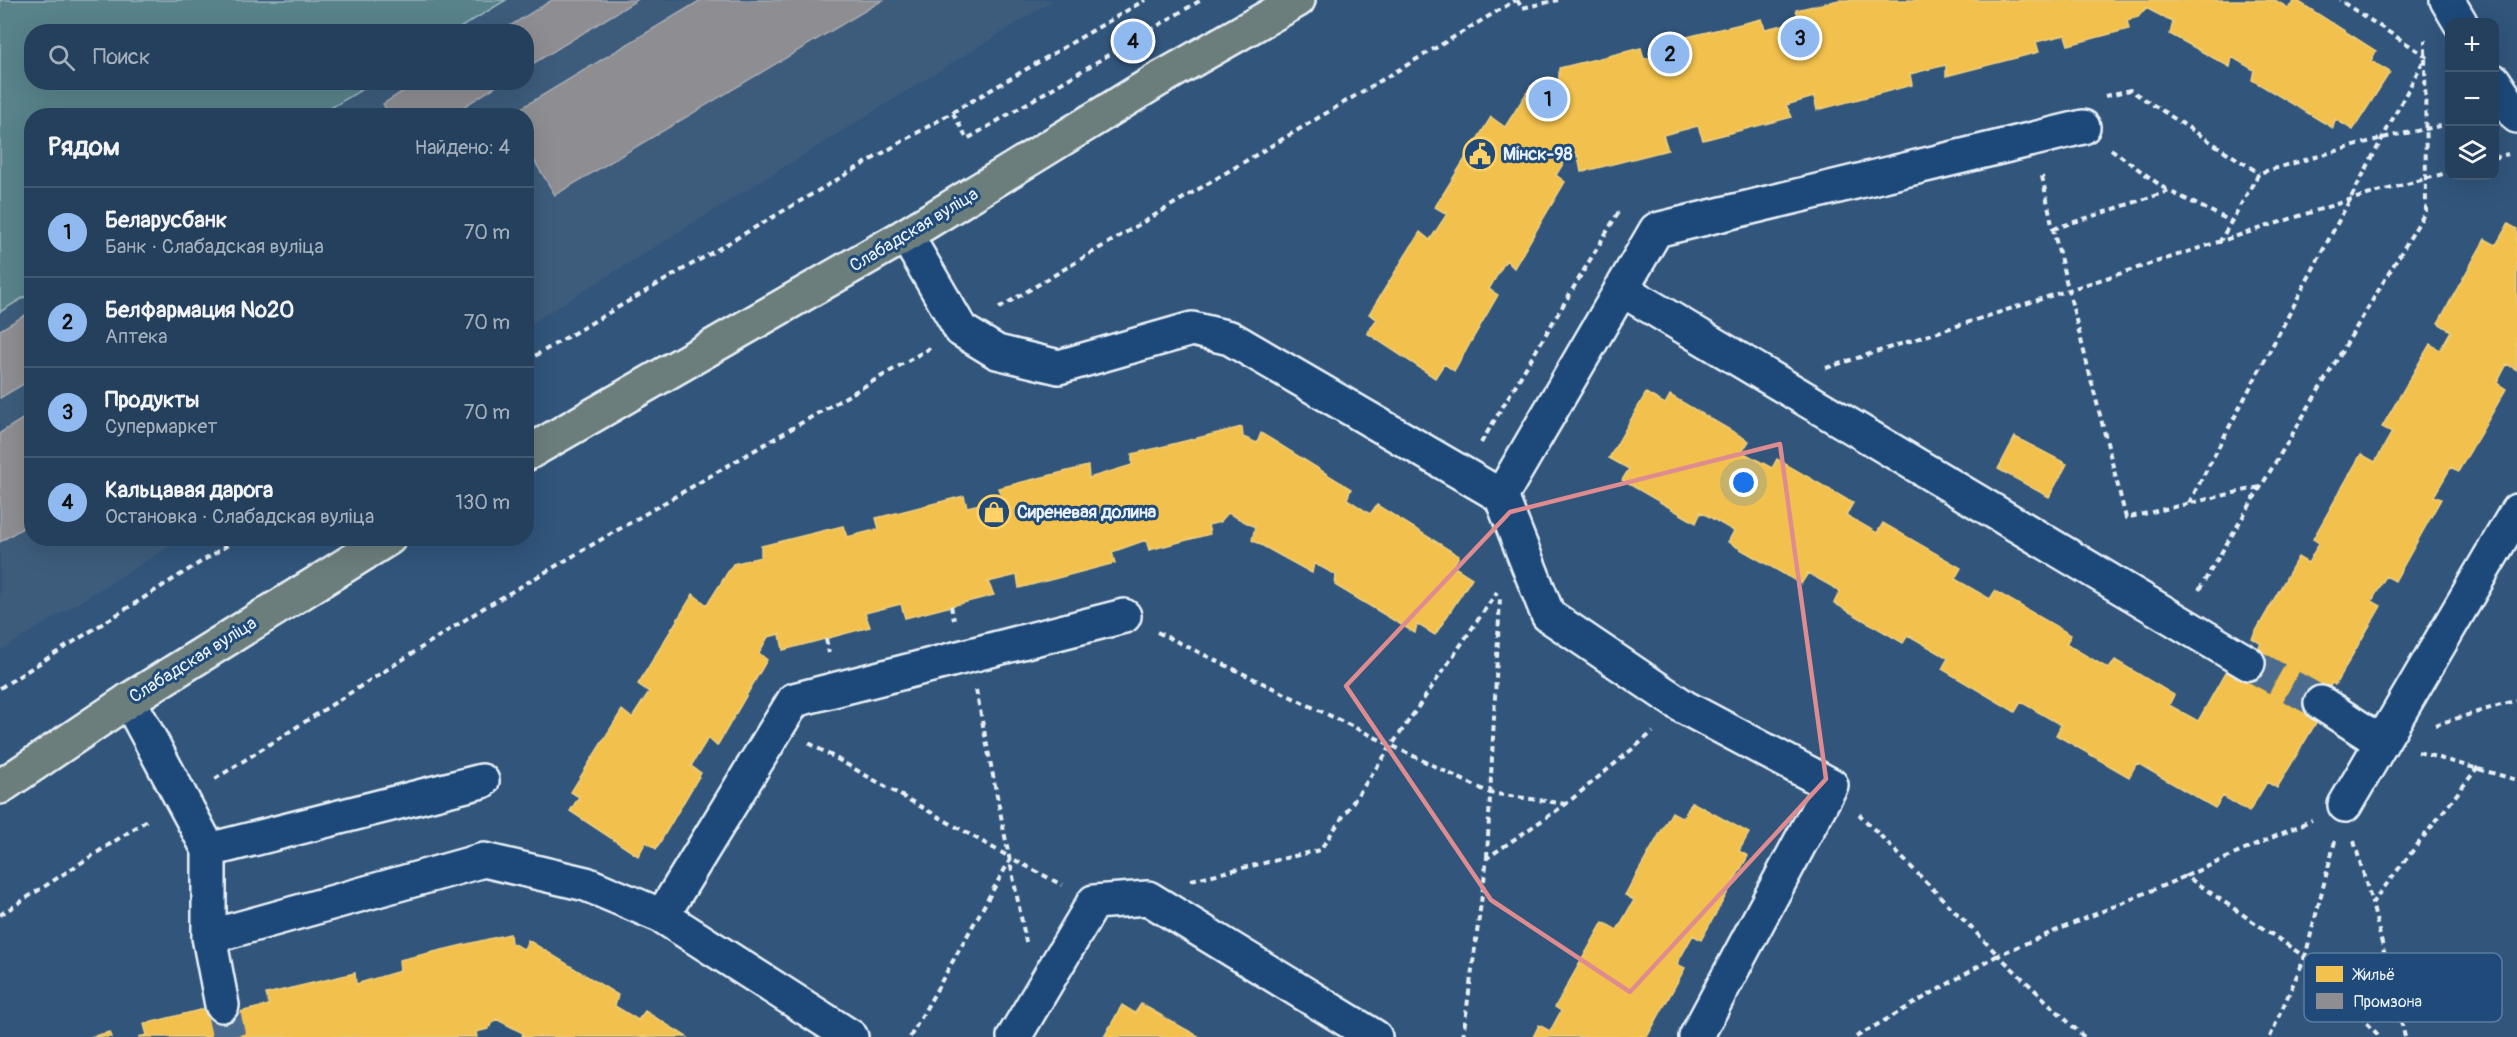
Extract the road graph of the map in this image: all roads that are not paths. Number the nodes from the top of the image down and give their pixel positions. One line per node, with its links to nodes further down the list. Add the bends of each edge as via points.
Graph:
1 (1298, 0): 7 (main road, Слабадская вуліца, via 1156,81)
2 (2447, 0): 3 (lane)
3 (2458, 18)
4 (2499, 89): 5 (lane)
5 (2517, 116)
6 (2083, 127): 8 (lane, via 1656,230)
7 (906, 236): 9 (main road, Слабадская вуліца); 10 (lane, via 961,330 997,352 1059,367 1192,329 1230,338)
8 (1621, 289): 10 (lane); 14 (lane)
9 (534, 449)
10 (1501, 496): 28 (lane, via 1548,615 1684,707 1831,785)
11 (2517, 511): 17 (lane)
12 (376, 546): 15 (main road, Слабадская вуліца)
13 (1124, 616): 22 (lane, via 794,700)
14 (2248, 663)
15 (129, 700): 19 (main road, Слабадская вуліца); 21 (lane)
16 (2321, 704): 17 (lane)
17 (2381, 742): 20 (lane)
18 (482, 781): 21 (lane)
19 (0, 787)
20 (2344, 805)
21 (209, 850): 23 (lane)
22 (662, 916): 23 (lane, via 586,884 484,860); 25 (lane)
23 (208, 937): 24 (lane)
24 (222, 1005)
25 (851, 1037)
26 (1014, 1037): 27 (lane, via 1094,902 1148,898)
27 (1375, 1037)
28 (1696, 1037)

